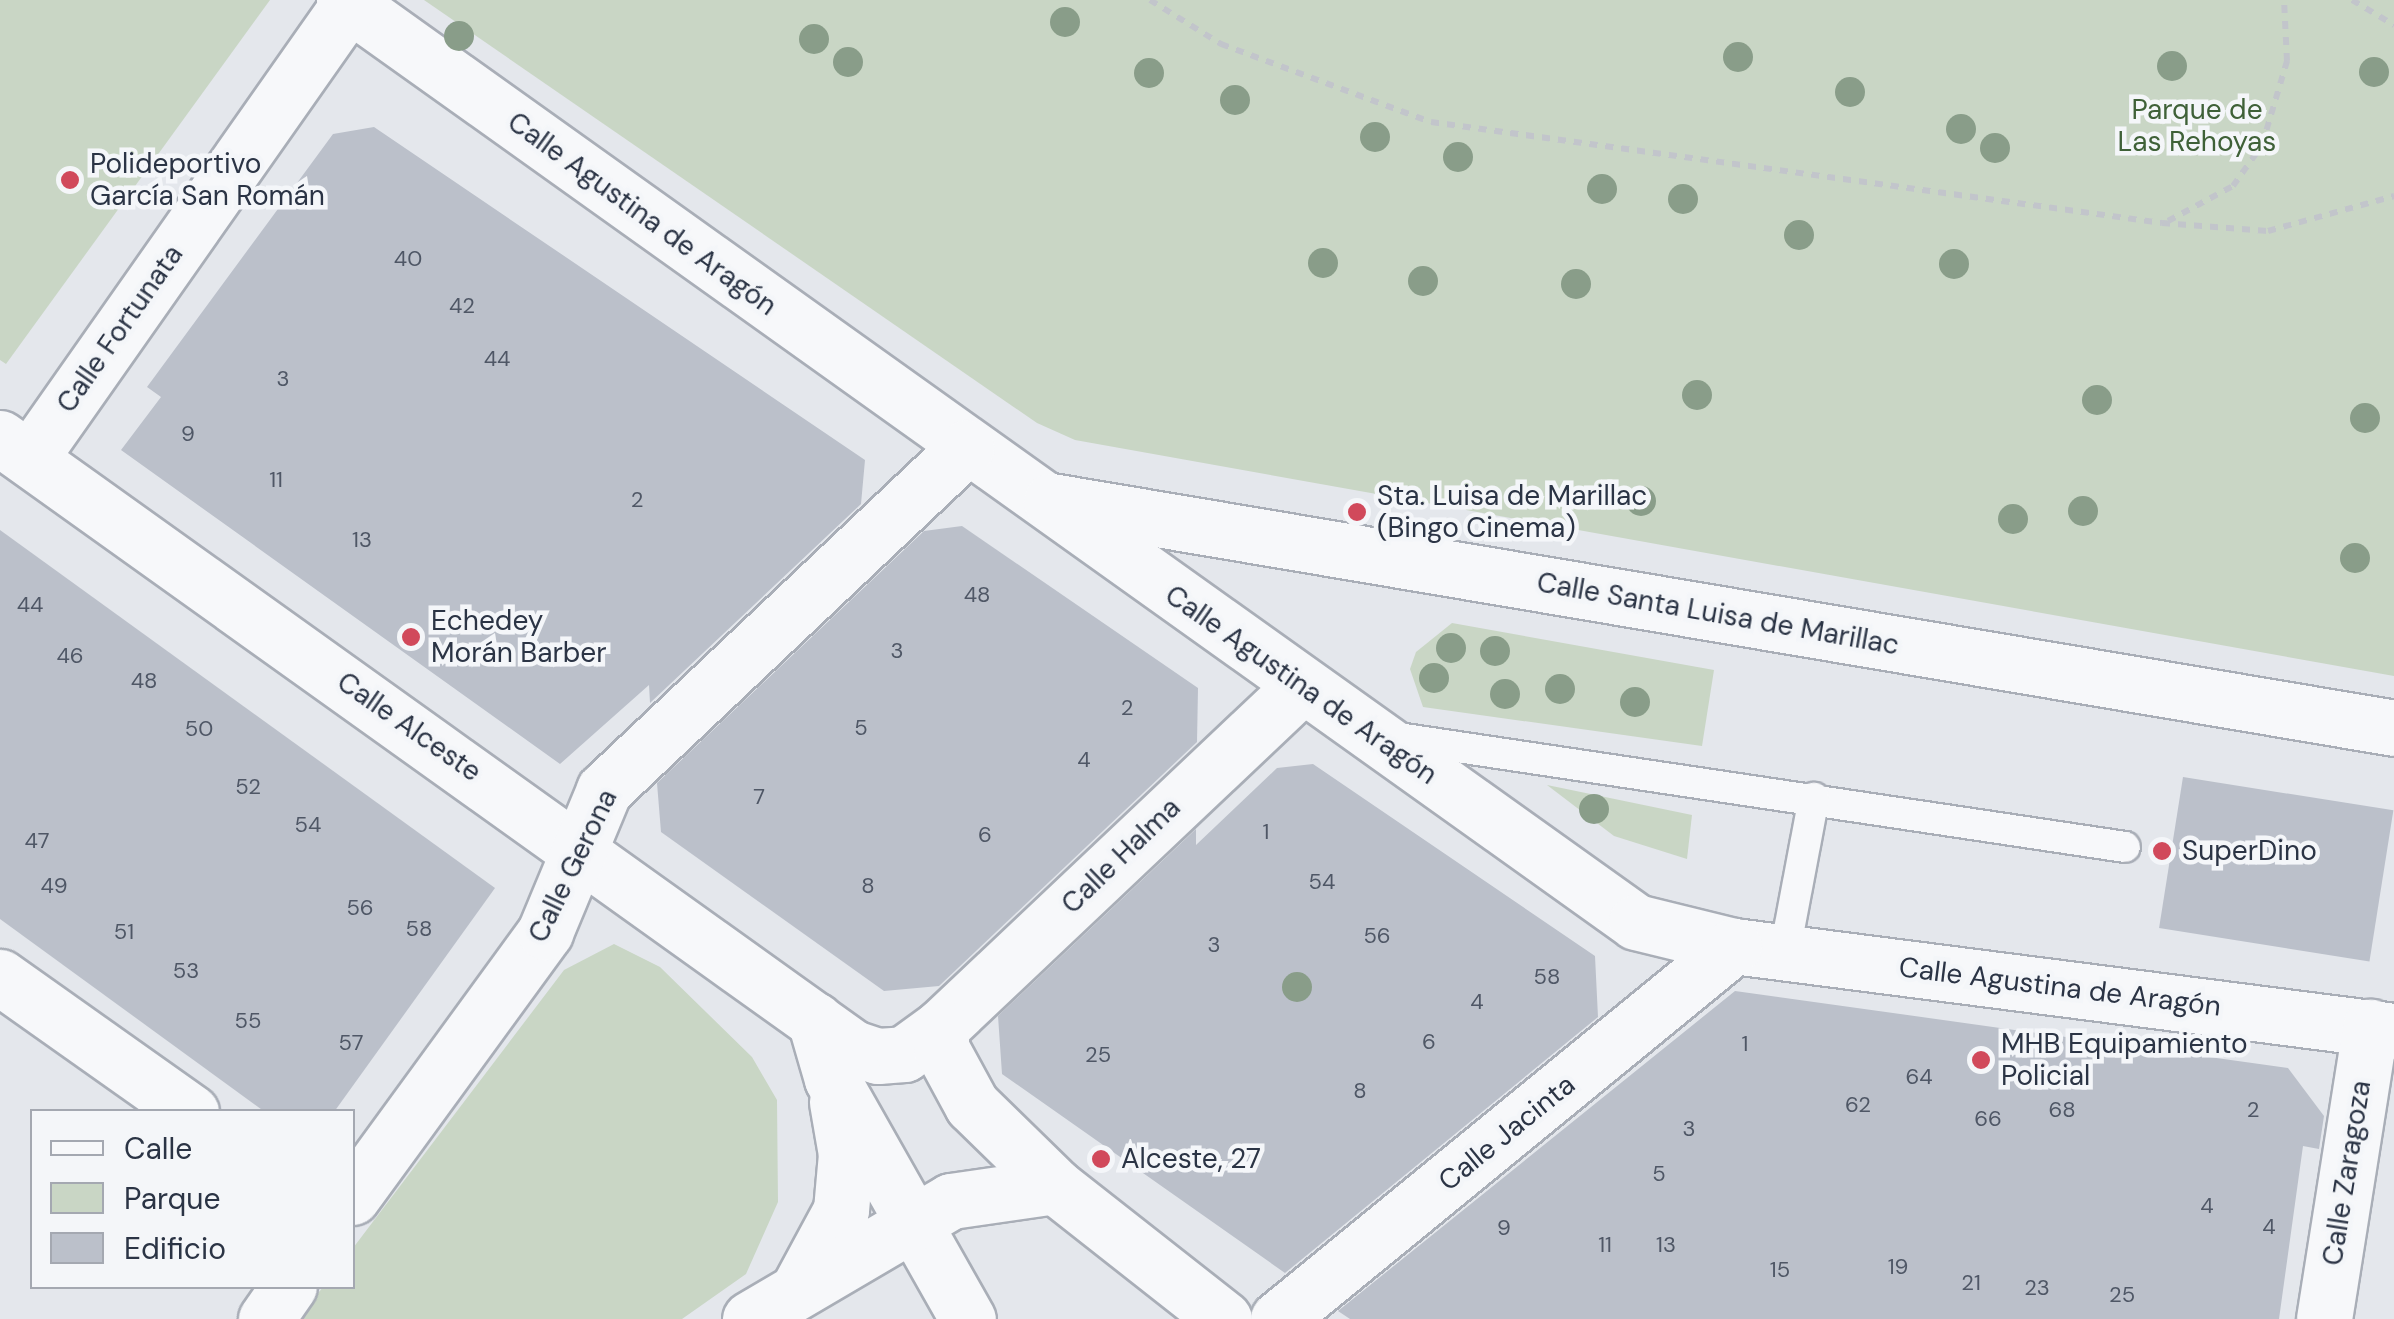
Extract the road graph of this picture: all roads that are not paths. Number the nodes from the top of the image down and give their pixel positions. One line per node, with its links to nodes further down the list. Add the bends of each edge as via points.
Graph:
1 (346, 2): 2 (street, Calle Agustina de Aragón); 3 (street, Calle Fortunata)
2 (967, 447): 4 (street, Calle Agustina de Aragón); 10 (street, Calle Gerona, via 604,790)
3 (15, 448): 10 (street, Calle Alceste)
4 (1042, 500): 5 (street, Calle Agustina de Aragón); 6 (street, Calle Santa Luisa de Marillac)
5 (1300, 687): 7 (street, Calle Agustina de Aragón); 14 (street, Calle Halma)
6 (2394, 728)
7 (1368, 734): 8 (lane); 11 (street, Calle Agustina de Aragón, via 1636,922)
8 (1814, 798): 9 (lane); 11 (lane)
9 (2125, 847)
10 (580, 849): 13 (street, Calle Alceste); 19 (street, Calle Gerona, via 546,932)
11 (1760, 948): 15 (street, Calle Agustina de Aragón); 27 (street, Calle Jacinta)
12 (0, 976): 17 (street)
13 (815, 1020): 14 (street, Calle Alceste, via 878,1056 904,1054); 16 (street)
14 (942, 1027): 18 (street, via 941,1048 972,1105)
15 (2382, 1029): 28 (street, Calle Zaragoza)
16 (832, 1079): 20 (street); 21 (street, via 846,1154 840,1210)
17 (187, 1109)
18 (1055, 1186): 20 (street, via 982,1191); 26 (street)
19 (355, 1193)
20 (913, 1219): 21 (street); 25 (street)
21 (798, 1287): 24 (street)
22 (287, 1289): 23 (street)
23 (266, 1319)
24 (750, 1319)
25 (968, 1319)
26 (1224, 1319)
27 (1278, 1319)
28 (2324, 1319)

